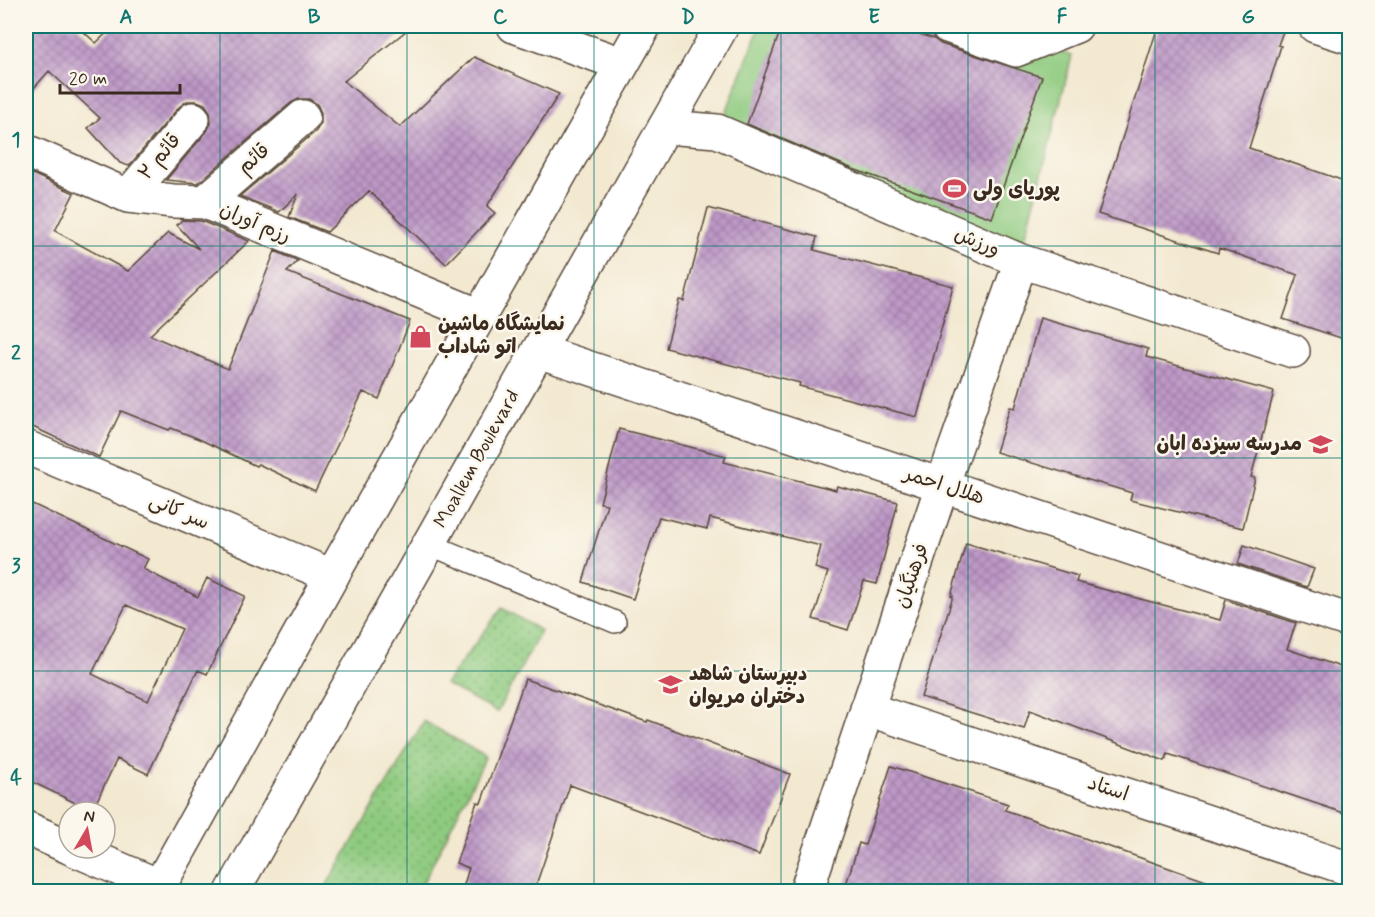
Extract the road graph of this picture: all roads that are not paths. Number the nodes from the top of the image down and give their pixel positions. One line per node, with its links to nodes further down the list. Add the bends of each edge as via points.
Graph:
1 (514, 26): 8 (street)
2 (644, 26): 8 (street)
3 (723, 26): 11 (street, Moallem Boulevard)
4 (947, 26): 5 (street, via 1016,50)
5 (1076, 26)
6 (1315, 26): 7 (street)
7 (1350, 37)
8 (622, 64): 16 (street)
9 (303, 117): 14 (street, قائم)
10 (193, 119): 13 (street, قائم ۲)
11 (665, 128): 15 (street, ورزش, via 717,131); 17 (street, Moallem Boulevard)
12 (26, 152): 13 (street, رزم آوران)
13 (128, 196): 14 (street, رزم آوران)
14 (205, 202): 16 (street, رزم آوران)
15 (1021, 261): 18 (street, ورزش); 20 (street, فرهنگیان)
16 (480, 316): 22 (street)
17 (538, 351): 20 (street, هلال احمر); 21 (street, Moallem Boulevard)
18 (1293, 351)
19 (26, 447): 22 (street, سر کانی)
20 (942, 486): 23 (street, هلال احمر); 25 (street, فرهنگیان)
21 (429, 544): 24 (lane); 31 (street, Moallem Boulevard)
22 (332, 576): 30 (street)
23 (1350, 621)
24 (615, 622)
25 (867, 709): 29 (street, استاد); 32 (street, فرهنگیان)
26 (26, 828): 27 (street)
27 (57, 842)
28 (95, 860): 30 (street)
29 (1350, 869)
30 (157, 889)
31 (232, 891)
32 (806, 891)

